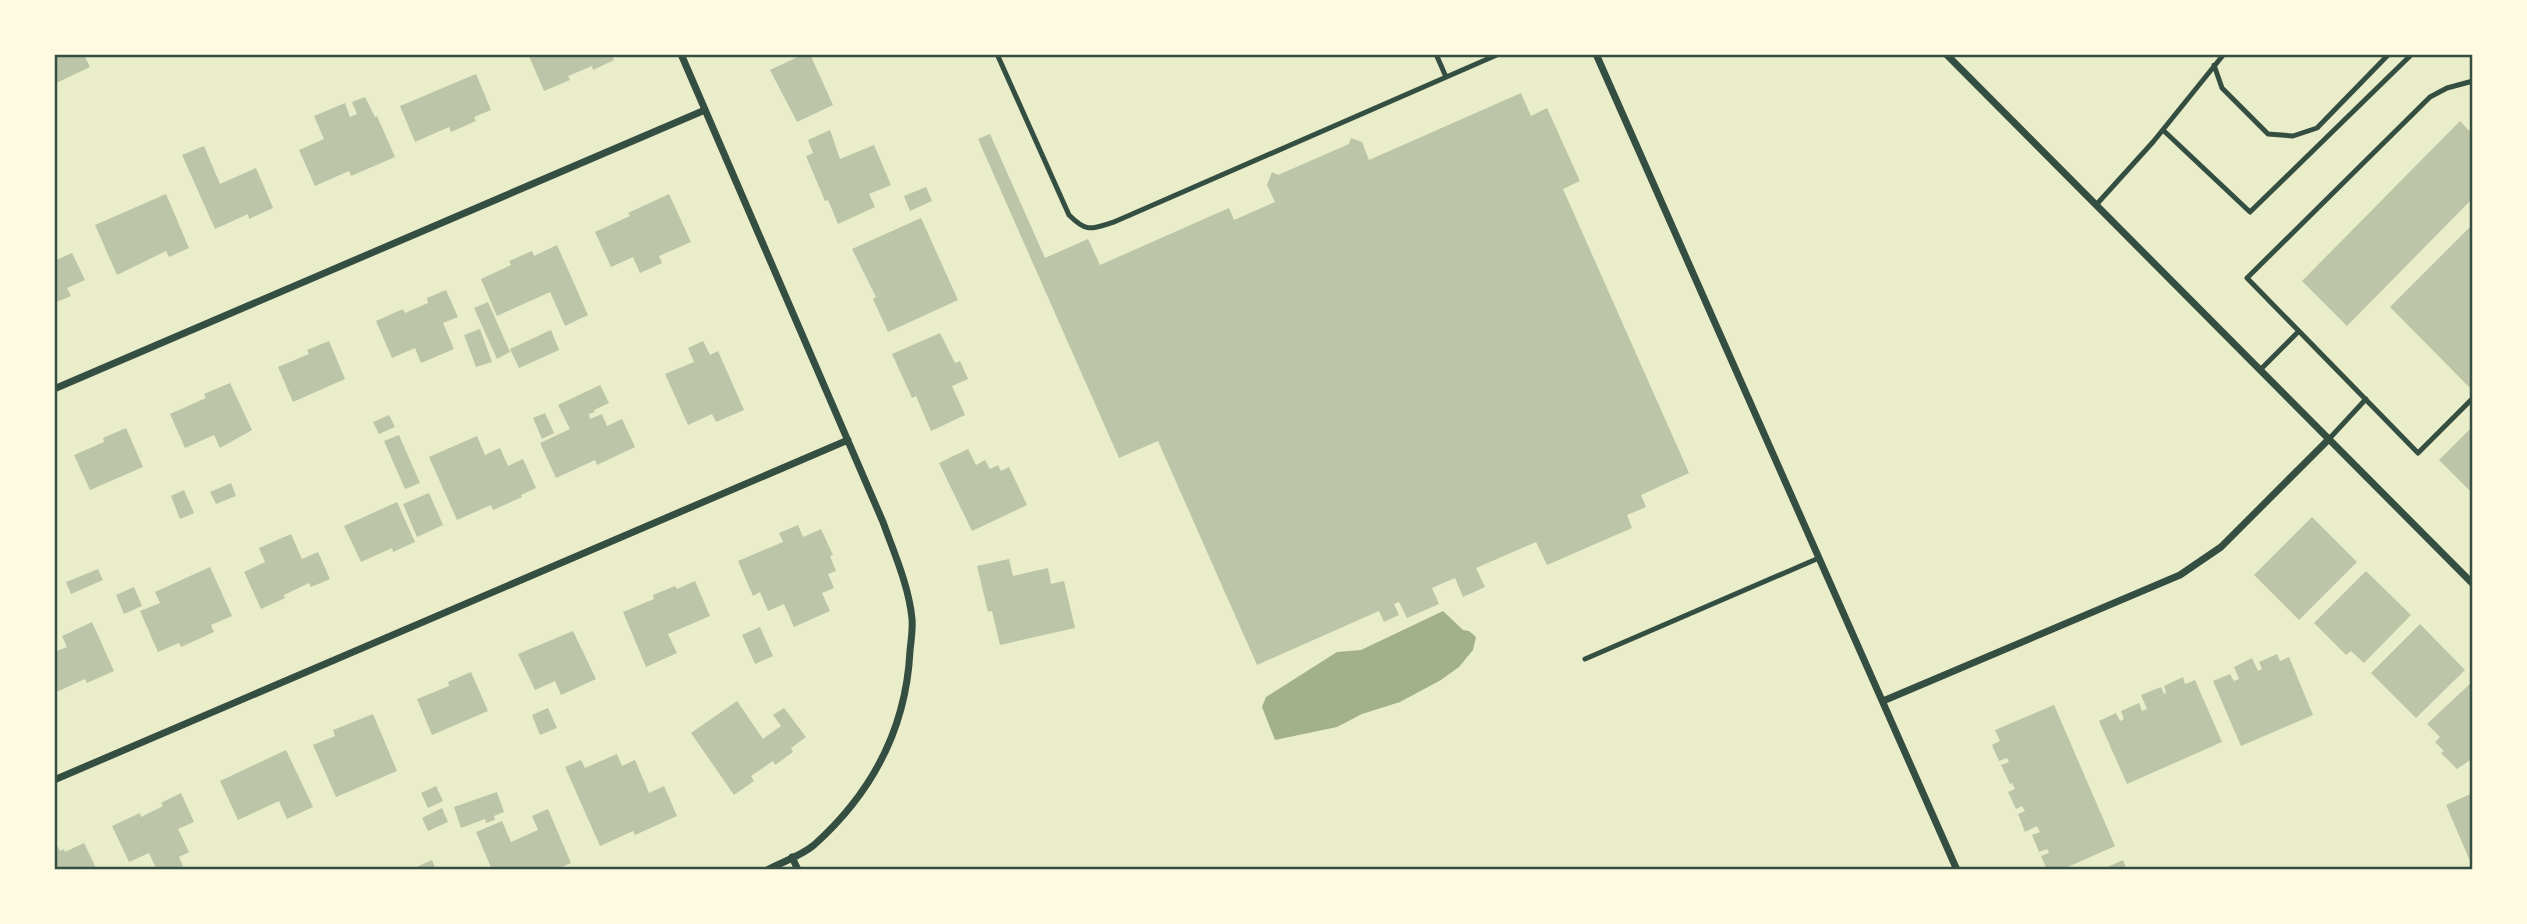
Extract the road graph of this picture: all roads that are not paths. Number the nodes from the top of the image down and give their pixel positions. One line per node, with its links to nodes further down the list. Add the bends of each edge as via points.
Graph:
1 (681, 54): 13 (street)
2 (997, 54): 11 (lane, via 1069,215 1090,229)
3 (1436, 54): 11 (lane)
4 (1499, 54): 11 (lane)
5 (1596, 54): 23 (street)
6 (1946, 54): 15 (street)
7 (2224, 54): 10 (lane)
8 (2389, 54): 10 (lane, via 2317,128 2293,136 2268,134 2222,88)
9 (2412, 54): 14 (lane, via 2250,212)
10 (2214, 65): 14 (lane)
11 (1446, 77)
12 (2473, 81): 16 (lane, via 2430,97 2247,278)
13 (705, 110): 18 (street); 22 (street)
14 (2163, 130): 15 (lane)
15 (2096, 205): 17 (street)
16 (2299, 331): 17 (lane); 20 (lane)
17 (2260, 370): 21 (street)
18 (54, 388)
19 (2473, 398): 20 (lane, via 2418,453)
20 (2366, 399): 21 (lane)
21 (2329, 439): 24 (street); 26 (street, via 2221,547 2180,575)
22 (848, 440): 27 (street); 28 (street, via 908,594 912,621 908,683 893,737 855,802 812,847)
23 (1819, 558): 25 (lane); 26 (street)
24 (2473, 584)
25 (1585, 659)
26 (1882, 701): 31 (street)
27 (54, 780)
28 (792, 857): 29 (street); 30 (street)
29 (767, 870)
30 (798, 870)
31 (1957, 870)

